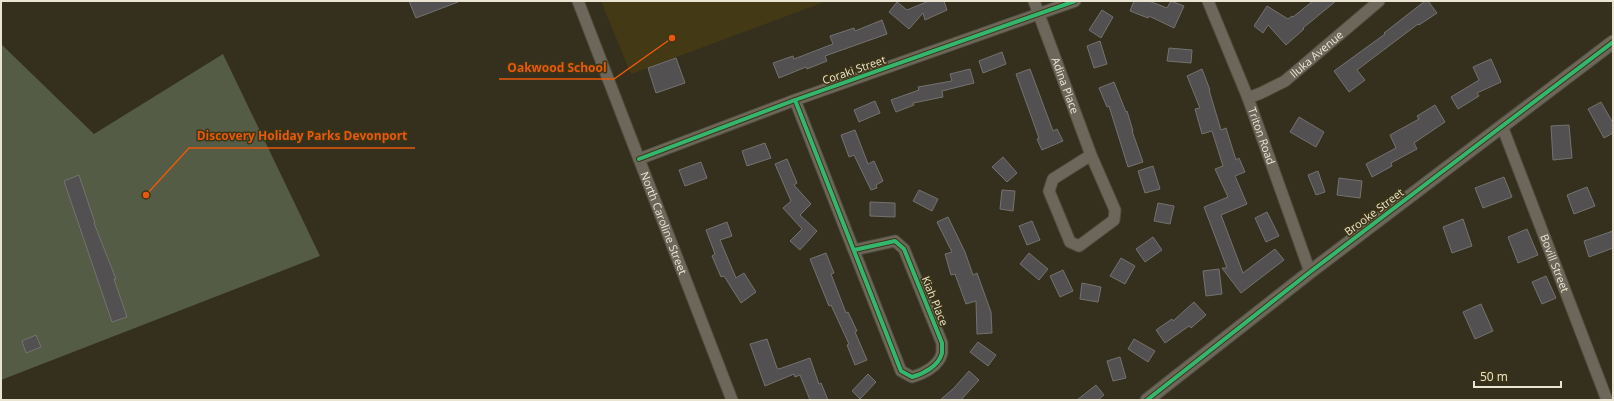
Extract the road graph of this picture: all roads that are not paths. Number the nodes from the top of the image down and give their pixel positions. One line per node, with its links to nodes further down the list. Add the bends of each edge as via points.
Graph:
1 (578, 1): 12 (street, North Caroline Street)
2 (1034, 1): 6 (street, Adina Place)
3 (1075, 1): 6 (street, Coraki Street)
4 (1208, 1): 8 (street, Triton Road)
5 (1379, 1): 8 (street, Iluka Avenue, via 1285,81)
6 (1039, 15): 9 (street, Coraki Street); 11 (street, Adina Place)
7 (1613, 42): 10 (street, Brooke Street)
8 (1248, 98): 14 (street, Triton Road)
9 (795, 100): 12 (street, Coraki Street); 13 (street, Kiah Place)
10 (1502, 126): 14 (street, Brooke Street); 17 (street, Bovill Street)
11 (1091, 155): 11 (street, Adina Place, via 1115,210 1114,220 1079,246 1070,242 1049,191 1053,179)
12 (639, 159): 15 (street, North Caroline Street)
13 (854, 250): 13 (street, Kiah Place, via 901,371 912,377 924,374 942,354 942,343 904,249 895,241)
14 (1310, 272): 16 (street, Brooke Street)
15 (732, 400)
16 (1147, 400)
17 (1607, 400)

